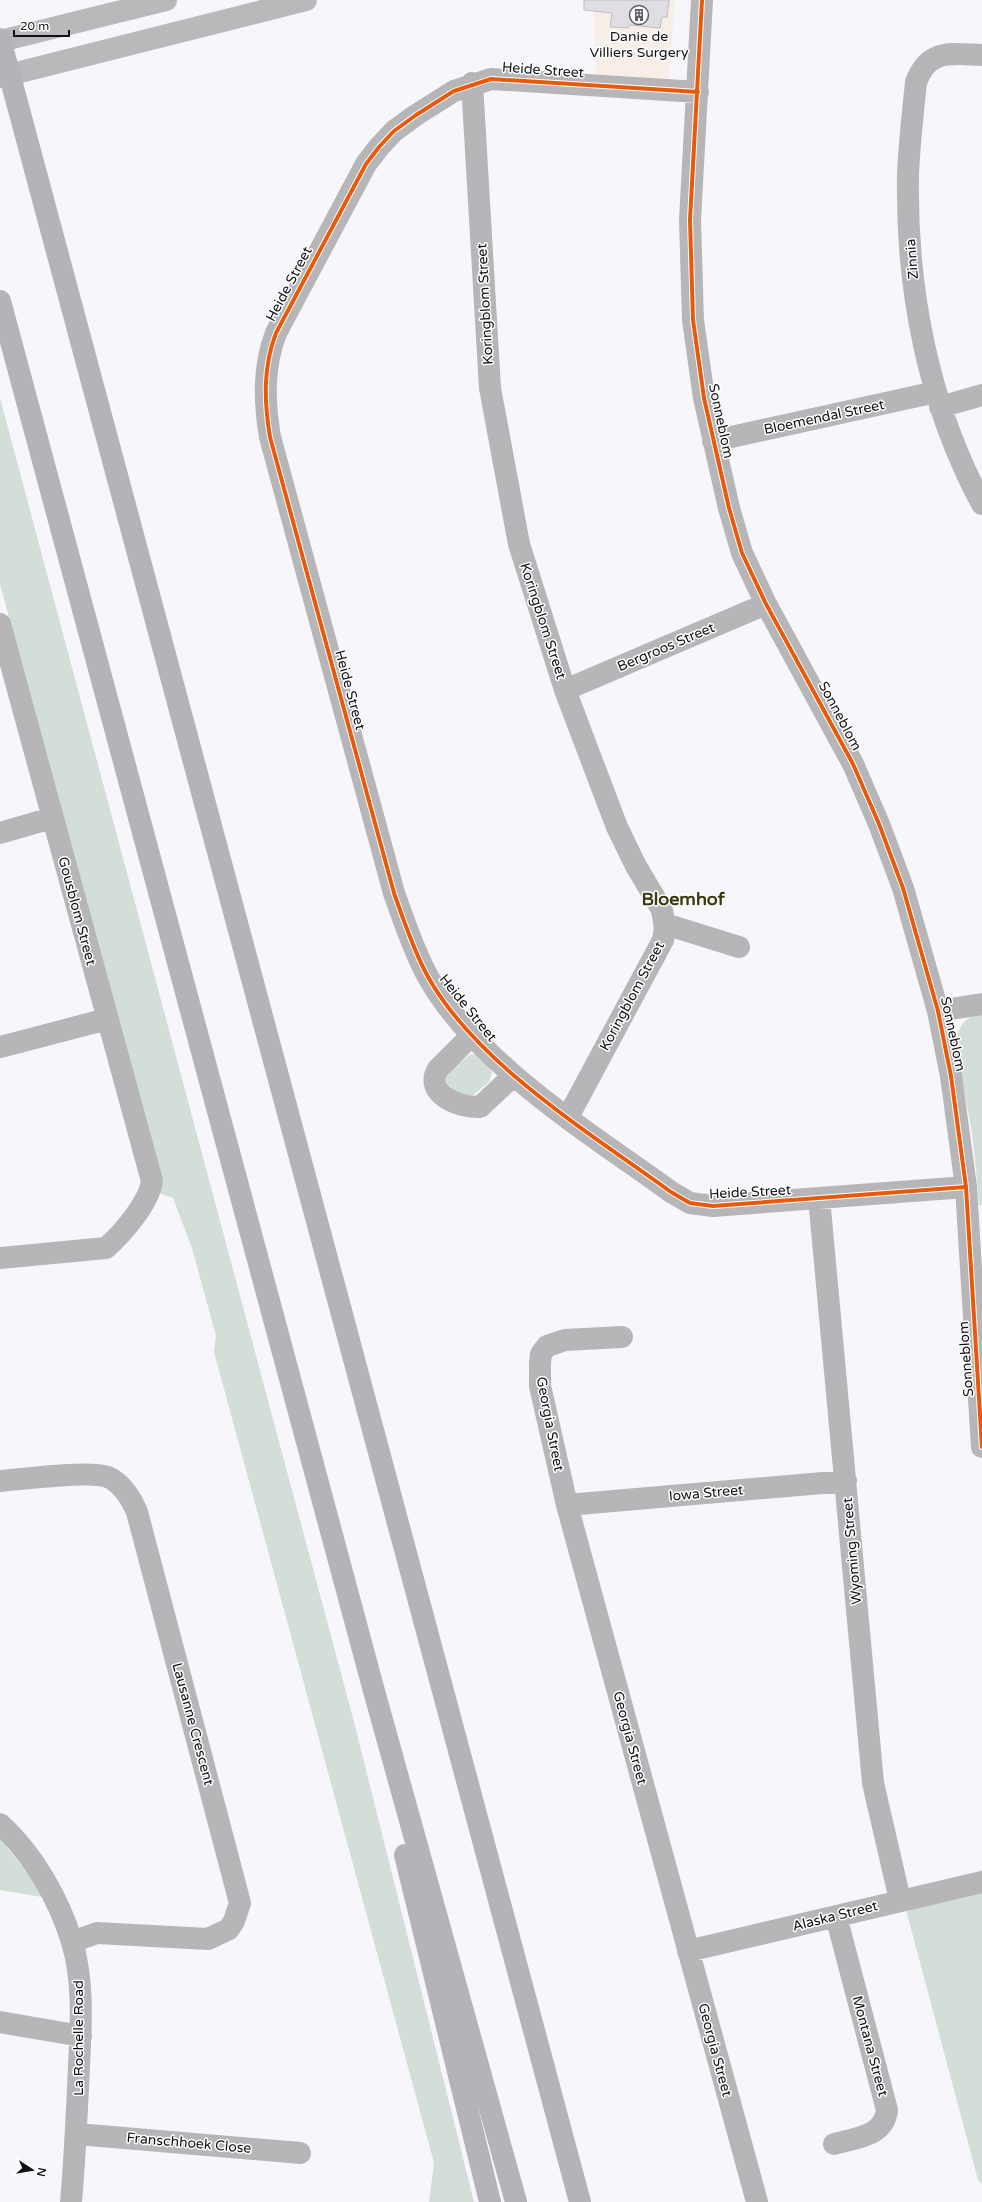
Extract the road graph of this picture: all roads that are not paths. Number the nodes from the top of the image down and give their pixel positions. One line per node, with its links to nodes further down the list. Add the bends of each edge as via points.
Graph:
1 (166, 0): 4 (main road)
2 (306, 0): 6 (main road)
3 (702, 0): 8 (street, Sonneblom)
4 (0, 40): 44 (highway)
5 (982, 55): 11 (street, Zinnia, via 938,56 926,63 916,82 908,176 910,255 918,317)
6 (0, 77)
7 (472, 83): 8 (street, Heide Street, via 502,78); 16 (street, Koringblom Street, via 490,388 502,464 519,544); 24 (street, Heide Street, via 439,100 394,131 378,146 276,333 270,349 265,382 270,437 394,893 427,975 441,998)
8 (698, 92): 12 (street, Sonneblom, via 690,195 692,290 697,356)
9 (0, 301): 37 (highway)
10 (982, 395): 11 (street, Bloemendal Street)
11 (938, 400): 12 (street, Bloemendal Street); 13 (street, Zinnia, via 964,470)
12 (713, 441): 14 (street, Sonneblom, via 742,553)
13 (982, 504)
14 (766, 604): 16 (street, Bergroos Street); 22 (street, Sonneblom, via 850,757 880,824 903,888)
15 (0, 624): 17 (street, Gousblom Street)
16 (565, 690): 19 (street, Koringblom Street, via 617,827 662,910)
17 (52, 818): 18 (street); 23 (street, Gousblom Street)
18 (0, 832)
19 (665, 924): 20 (street); 27 (street, Koringblom Street, via 662,940)
20 (739, 947)
21 (982, 1004): 22 (street)
22 (938, 1011): 28 (street, Sonneblom, via 951,1076)
23 (107, 1019): 25 (street); 30 (street, Gousblom Street, via 152,1181 147,1198 106,1248)
24 (472, 1035): 26 (street, Heide Street); 26 (street, via 438,1069 434,1075 436,1089 461,1106 480,1107)
25 (0, 1047)
26 (513, 1076): 27 (street, Heide Street)
27 (568, 1117): 29 (street, Heide Street, via 690,1203 713,1206)
28 (966, 1187): 29 (street, Heide Street); 32 (street, Sonneblom)
29 (820, 1198): 35 (street, Wyoming Street)
30 (0, 1258)
31 (622, 1337): 36 (street, Georgia Street, via 565,1340 547,1346 541,1354 540,1386)
32 (979, 1351): 33 (street, Sonneblom)
33 (982, 1447)
34 (0, 1481): 42 (street, Lausanne Crescent, via 99,1475 118,1484 130,1497 137,1512 240,1903 234,1921 228,1929 208,1939 97,1933)
35 (846, 1481): 36 (street, Iowa Street); 40 (street, Wyoming Street, via 873,1783)
36 (567, 1505): 43 (street, Georgia Street)
37 (374, 1691): 51 (highway, via 392,1802); 52 (highway)
38 (0, 1824): 42 (street, La Rochelle Road, via 40,1872)
39 (982, 1882): 40 (street, Alaska Street)
40 (900, 1900): 41 (street, Alaska Street)
41 (836, 1916): 43 (street, Alaska Street); 48 (street, Montana Street, via 887,2110 884,2121 873,2133)
42 (72, 1942): 46 (street, La Rochelle Road, via 79,1982)
43 (688, 1951): 55 (street, Georgia Street)
44 (515, 1964): 53 (highway); 54 (highway)
45 (0, 2022): 46 (street)
46 (81, 2036): 47 (street, La Rochelle Road)
47 (77, 2134): 49 (street, Franschhoek Close); 50 (street, La Rochelle Road)
48 (834, 2144)
49 (300, 2153)
50 (71, 2202)
51 (490, 2202)
52 (516, 2202)
53 (580, 2202)
54 (595, 2202)
55 (756, 2202)

